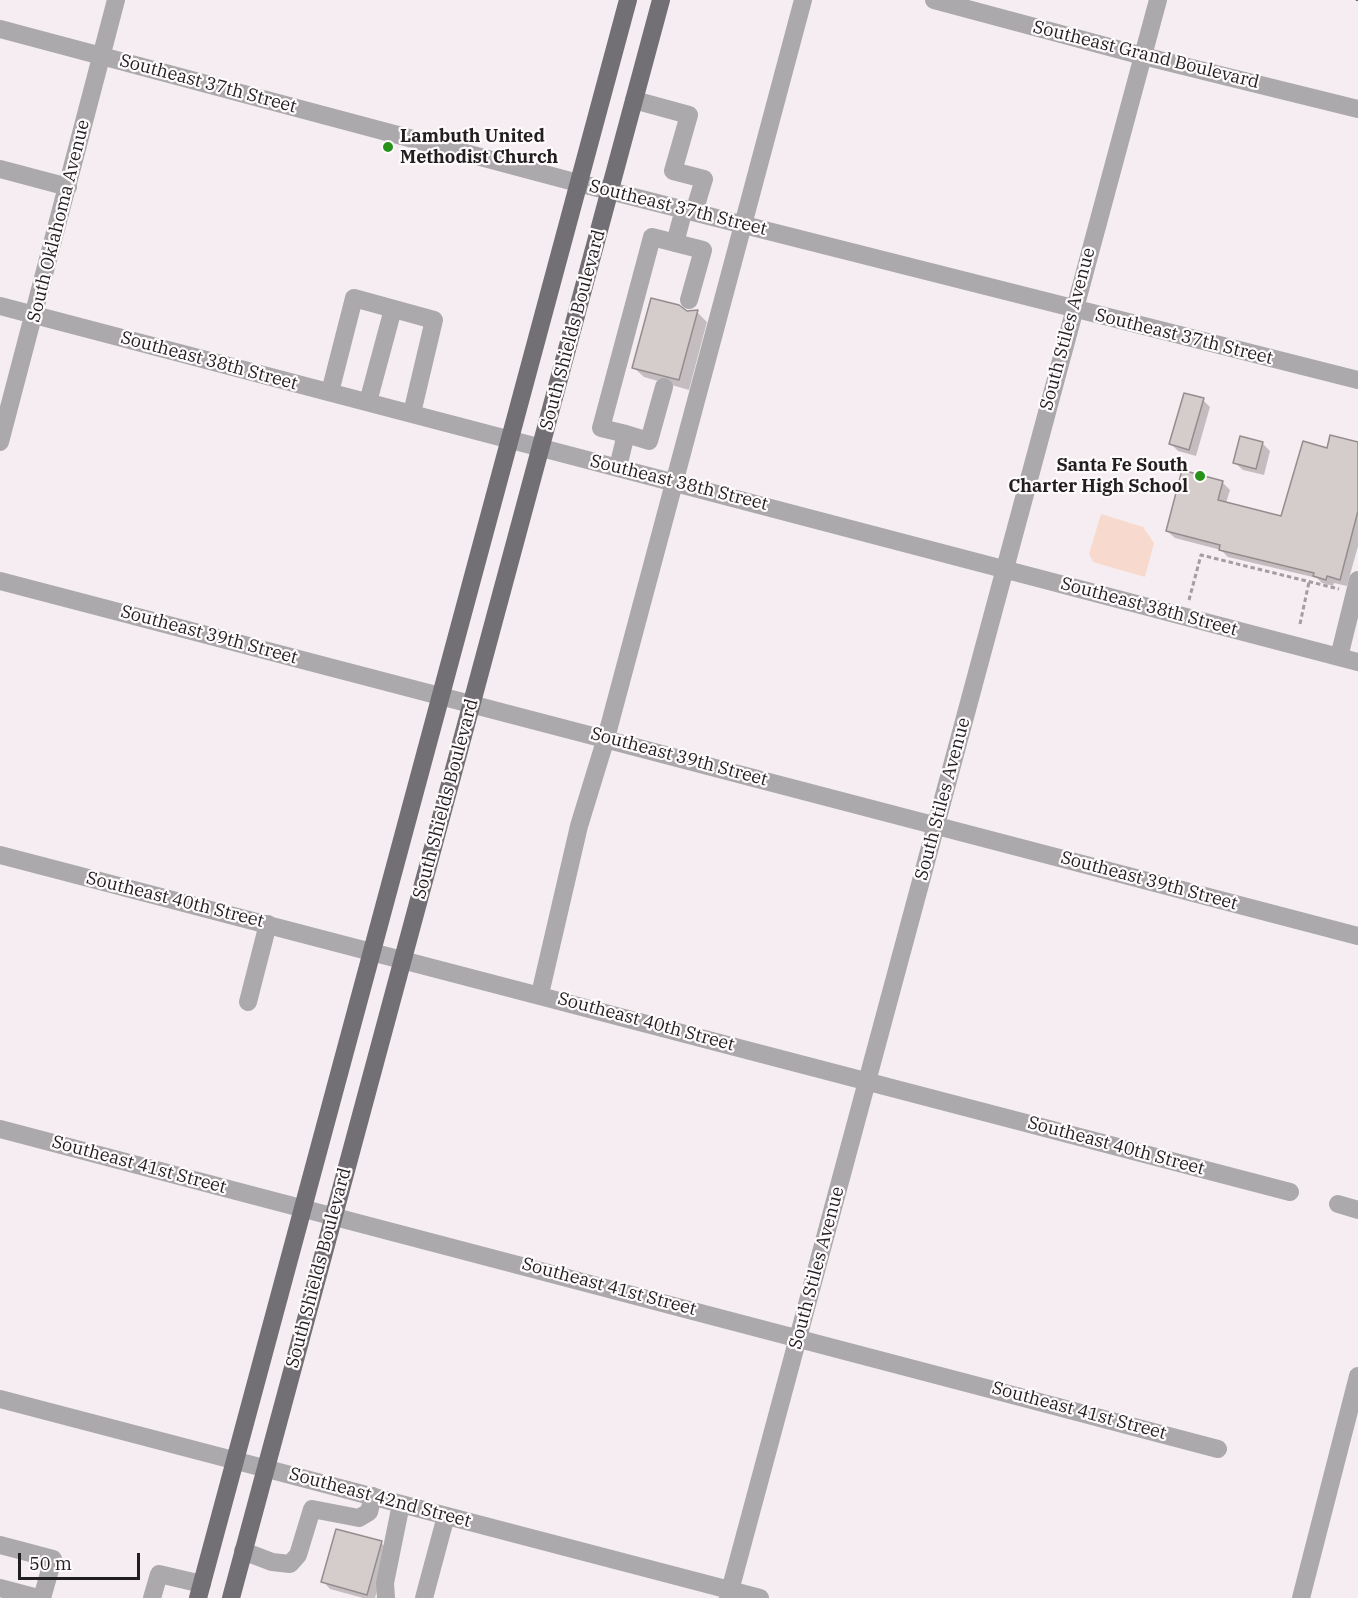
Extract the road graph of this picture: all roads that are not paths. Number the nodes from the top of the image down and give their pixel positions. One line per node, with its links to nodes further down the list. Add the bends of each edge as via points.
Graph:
1 (116, 0): 8 (street, South Oklahoma Avenue)
2 (628, 0): 13 (main road, South Shields Boulevard)
3 (661, 0): 10 (main road, South Shields Boulevard)
4 (803, 0): 17 (street)
5 (934, 0): 9 (street, Southeast Grand Boulevard)
6 (1158, 0): 9 (street, South Stiles Avenue)
7 (0, 29): 8 (street, Southeast 37th Street)
8 (102, 55): 13 (street, Southeast 37th Street); 14 (street, South Oklahoma Avenue)
9 (1143, 56): 11 (street, Southeast Grand Boulevard); 22 (street, South Stiles Avenue)
10 (634, 100): 15 (main road, South Shields Boulevard); 16 (street, via 688,115 674,171 704,179)
11 (1358, 108)
12 (0, 169): 14 (street)
13 (578, 183): 15 (street, Southeast 37th Street); 30 (main road, South Shields Boulevard)
14 (68, 187): 23 (street, South Oklahoma Avenue)
15 (610, 190): 16 (street, Southeast 37th Street); 32 (main road, South Shields Boulevard)
16 (689, 211): 17 (street, Southeast 37th Street); 18 (street)
17 (744, 224): 22 (street, Southeast 37th Street); 34 (street)
18 (675, 243): 19 (street, via 704,250); 29 (street, via 652,237 601,428)
19 (689, 300)
20 (0, 306): 23 (street, Southeast 38th Street)
21 (393, 309): 26 (street, via 354,298); 27 (street); 28 (street, via 434,320)
22 (1073, 309): 24 (street, Southeast 37th Street); 35 (street, South Stiles Avenue)
23 (35, 316): 26 (street, Southeast 38th Street); 31 (street, South Oklahoma Avenue)
24 (1358, 380)
25 (664, 387): 29 (street, via 650,441)
26 (330, 392): 27 (street, Southeast 38th Street)
27 (368, 402): 28 (street, Southeast 38th Street)
28 (412, 414): 30 (street, Southeast 38th Street)
29 (626, 434): 33 (street)
30 (510, 439): 32 (street, Southeast 38th Street); 40 (main road, South Shields Boulevard)
31 (0, 442)
32 (541, 448): 33 (street, Southeast 38th Street); 41 (main road, South Shields Boulevard)
33 (618, 467): 34 (street, Southeast 38th Street)
34 (675, 482): 35 (street, Southeast 38th Street); 42 (street)
35 (1006, 568): 38 (street, Southeast 38th Street); 43 (street, South Stiles Avenue)
36 (0, 581): 40 (street, Southeast 39th Street)
37 (1352, 585): 38 (street)
38 (1339, 657): 39 (street, Southeast 38th Street)
39 (1358, 663)
40 (441, 696): 41 (street, Southeast 39th Street); 47 (main road, South Shields Boulevard)
41 (472, 703): 42 (street, Southeast 39th Street); 48 (main road, South Shields Boulevard)
42 (606, 738): 43 (street, Southeast 39th Street); 49 (street, via 579,825)
43 (935, 824): 46 (street, Southeast 39th Street); 51 (street, South Stiles Avenue)
44 (0, 855): 45 (street, Southeast 40th Street)
45 (268, 924): 47 (street, Southeast 40th Street); 50 (street)
46 (1358, 936)
47 (372, 951): 48 (street, Southeast 40th Street); 55 (main road, South Shields Boulevard)
48 (403, 958): 49 (street, Southeast 40th Street); 57 (main road, South Shields Boulevard)
49 (540, 994): 51 (street, Southeast 40th Street)
50 (248, 1002)
51 (868, 1081): 53 (street, Southeast 40th Street); 58 (street, South Stiles Avenue)
52 (0, 1129): 55 (street, Southeast 41st Street)
53 (1290, 1192)
54 (1338, 1204): 56 (street)
55 (303, 1208): 57 (street, Southeast 41st Street); 62 (main road, South Shields Boulevard)
56 (1358, 1210)
57 (334, 1215): 58 (street, Southeast 41st Street); 63 (main road, South Shields Boulevard)
58 (798, 1336): 61 (street, Southeast 41st Street); 71 (street, South Stiles Avenue)
59 (1358, 1376): 78 (street)
60 (0, 1399): 62 (street, Southeast 42nd Street)
61 (1218, 1449)
62 (234, 1461): 63 (street, Southeast 42nd Street); 70 (main road, South Shields Boulevard)
63 (266, 1468): 64 (street, Southeast 42nd Street); 68 (main road, South Shields Boulevard)
64 (373, 1496): 65 (street, Southeast 42nd Street); 68 (street, via 369,1512 359,1518 312,1509 298,1555 290,1564)
65 (401, 1504): 66 (street, Southeast 42nd Street); 75 (street, via 385,1583)
66 (446, 1516): 71 (street, Southeast 42nd Street); 76 (street)
67 (0, 1545): 72 (street, via 53,1558)
68 (243, 1551): 74 (main road, South Shields Boulevard)
69 (0, 1588): 72 (street)
70 (200, 1591): 73 (street, via 159,1574)
71 (729, 1594): 77 (street, Southeast 42nd Street)
72 (40, 1598)
73 (152, 1598)
74 (231, 1598)
75 (386, 1598)
76 (424, 1598)
77 (760, 1598)
78 (1301, 1598)

